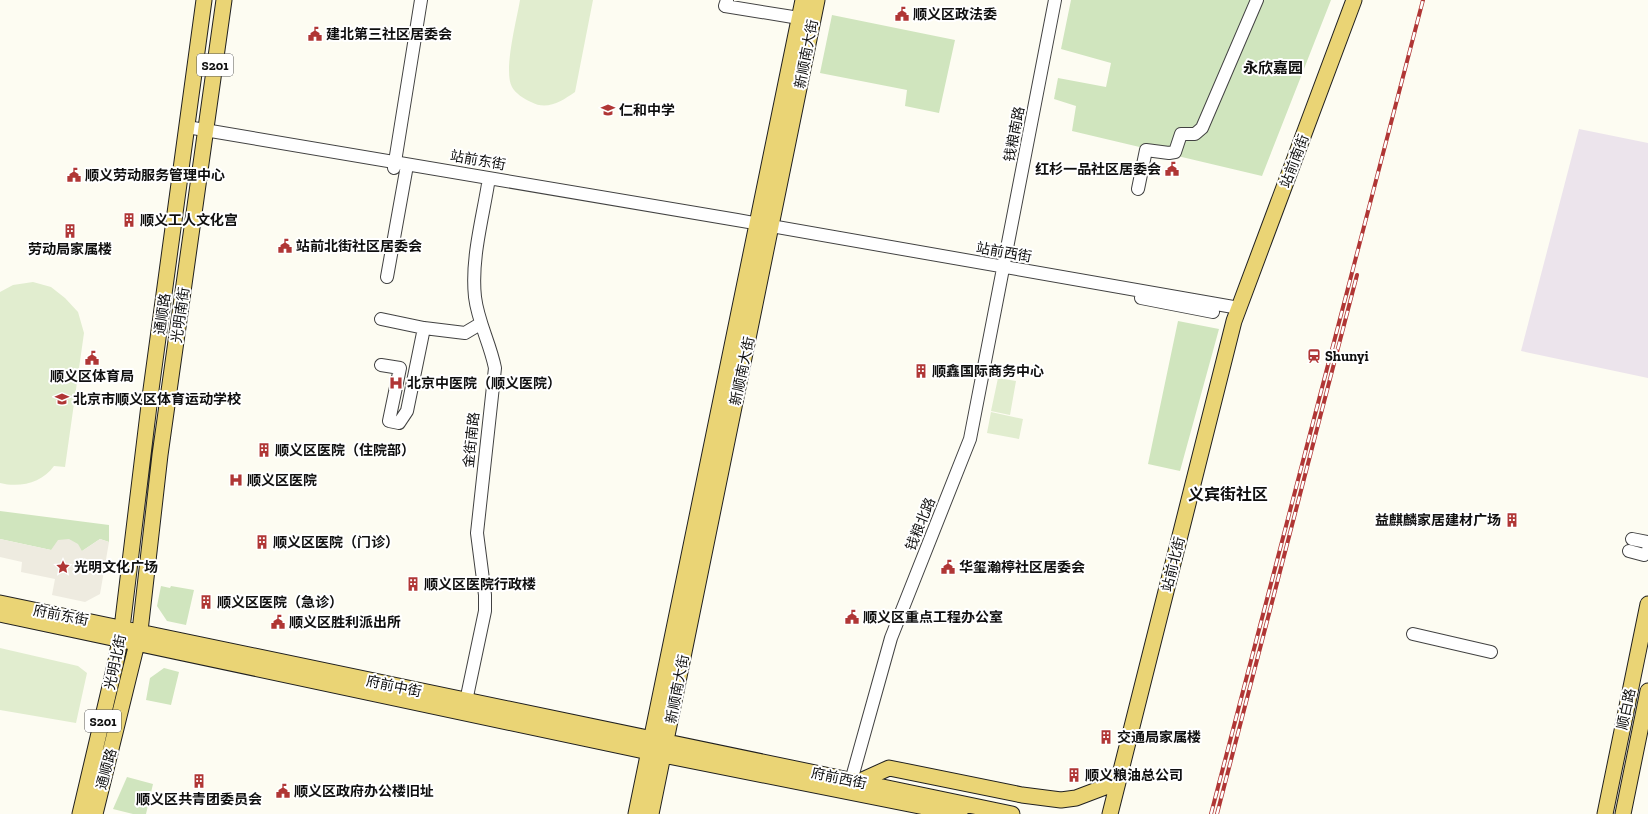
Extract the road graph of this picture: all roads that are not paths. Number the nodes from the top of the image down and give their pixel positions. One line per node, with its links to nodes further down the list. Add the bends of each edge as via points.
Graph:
1 (204, 0): 11 (main road, 通顺路 / S201)
2 (224, 0): 12 (main road, 光明南街 / S201)
3 (421, 0): 13 (street)
4 (727, 0): 10 (street, via 725,6)
5 (803, 0): 10 (main road, 新顺南大街)
6 (817, 0): 17 (main road, 新顺南大街)
7 (1055, 0): 18 (street, 钱粮南路)
8 (1258, 0): 16 (street, via 1202,128 1195,134 1181,134 1175,152 1146,150)
9 (1354, 0): 20 (main road, 站前南街)
10 (799, 18): 17 (main road, 新顺南大街)
11 (186, 131): 12 (street, 站前东街); 32 (main road, 通顺路 / S201)
12 (205, 134): 13 (street, 站前东街); 34 (main road, 光明南街 / S201, via 160,455)
13 (394, 165): 14 (street, 站前东街); 17 (street, 站前东街)
14 (406, 171): 15 (street, 站前东街); 19 (street)
15 (488, 184): 17 (street, 站前东街); 22 (street, 金街南路, via 474,270)
16 (1138, 189)
17 (764, 228): 18 (street, 站前西街); 39 (main road, 新顺南大街)
18 (1002, 270): 20 (street, 站前西街); 42 (street, 钱粮北路, via 970,439 890,638)
19 (387, 277)
20 (1236, 315): 41 (main road, 站前北街)
21 (381, 319): 23 (street)
22 (480, 324): 23 (street, via 465,333); 37 (street, 金街南路, via 493,356 494,368 477,533 485,611)
23 (424, 328): 24 (street, via 407,411 399,423 389,421 400,368)
24 (381, 365)
25 (1632, 539): 26 (street, via 1647,542)
26 (1648, 546)
27 (1629, 551): 28 (street, via 1644,554)
28 (1648, 551)
29 (0, 602): 32 (main road, 府前东街)
30 (1648, 604): 40 (main road, 顺白路)
31 (0, 614): 32 (main road, 府前东街)
32 (121, 633): 34 (main road, 府前中街); 44 (main road, 光明北街 / S201)
33 (1413, 634): 35 (street)
34 (138, 636): 37 (main road, 府前中街); 39 (main road, 府前中街); 45 (main road, 通顺路 / S201)
35 (1491, 652)
36 (1648, 691): 38 (main road, 顺白路)
37 (466, 701): 39 (main road, 府前中街)
38 (1641, 725): 53 (main road, 顺白路); 54 (main road, via 1641,768)
39 (658, 747): 42 (main road, 府前西街); 46 (main road); 47 (main road)
40 (1618, 751): 51 (main road, via 1606,770); 52 (main road, 顺白路)
41 (1123, 766): 42 (main road, via 1113,783 1105,788 1076,798 1061,800 1022,795 889,768); 43 (main road, 站前北街)
42 (855, 785): 48 (main road, via 880,807); 49 (main road, 府前西街); 50 (main road, 府前西街)
43 (1112, 810)
44 (80, 814)
45 (95, 814)
46 (636, 814)
47 (651, 814)
48 (907, 814)
49 (960, 814)
50 (1012, 814)
51 (1596, 814)
52 (1605, 814)
53 (1623, 814)
54 (1633, 814)

